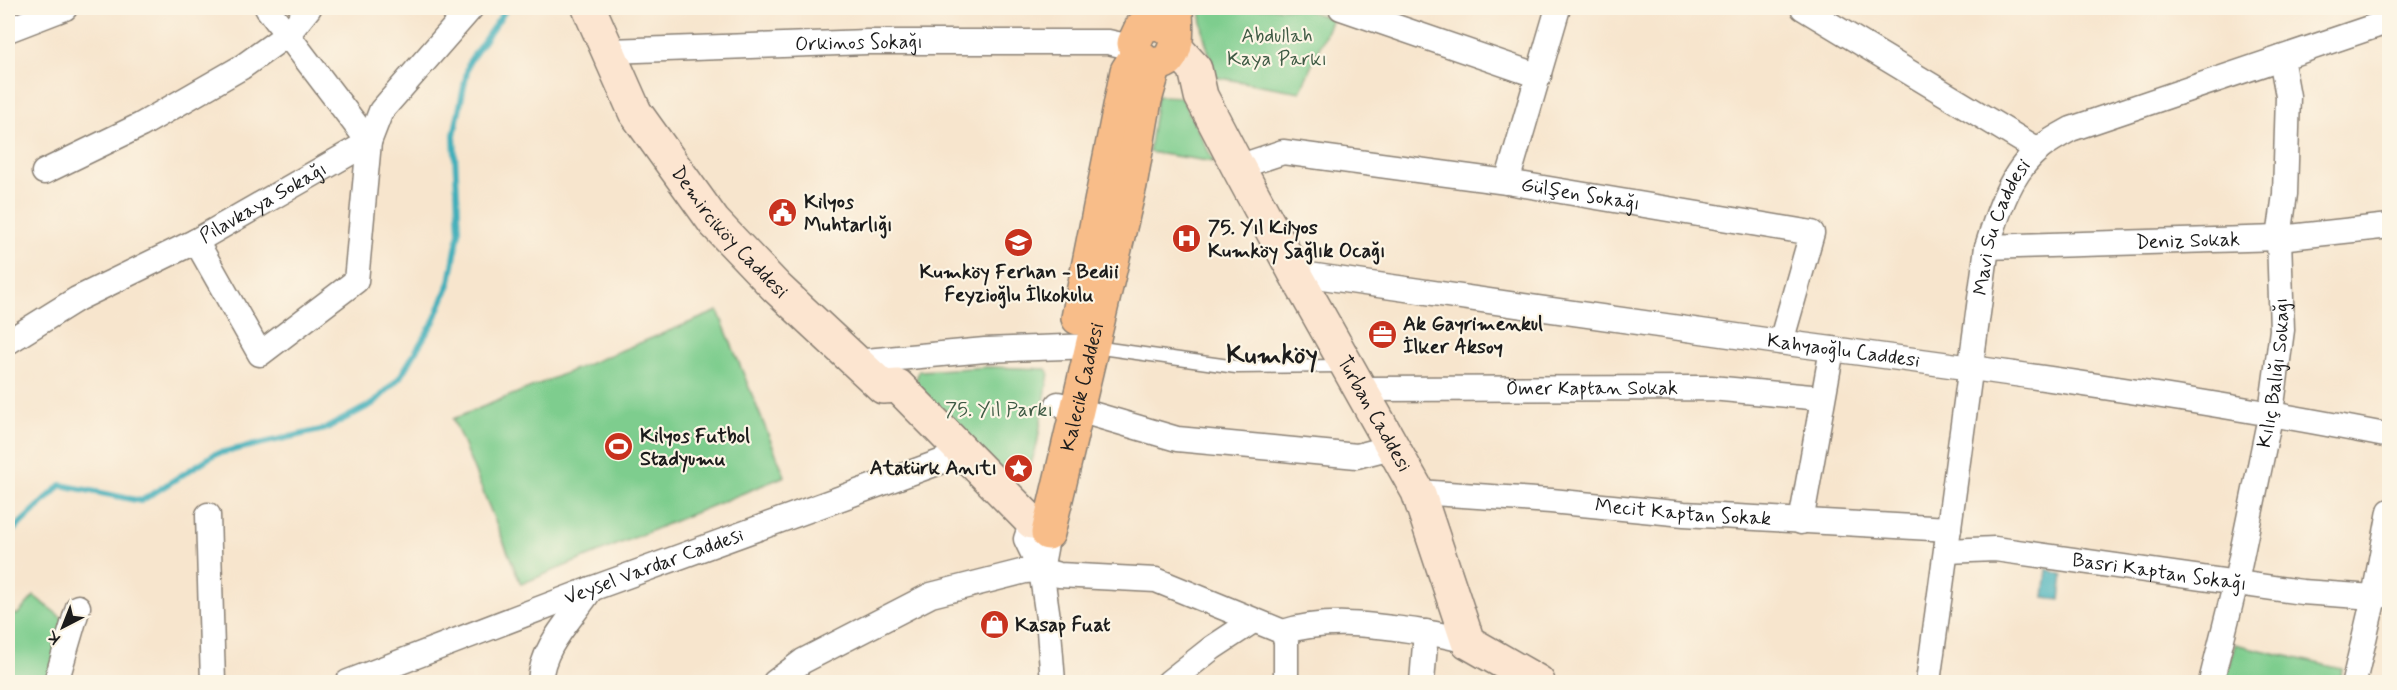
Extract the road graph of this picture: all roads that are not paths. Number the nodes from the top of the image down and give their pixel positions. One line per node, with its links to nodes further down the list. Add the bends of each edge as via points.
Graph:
1 (65, 8): 11 (street)
2 (267, 8): 12 (street)
3 (309, 8): 12 (street)
4 (471, 8): 17 (street, via 381,111)
5 (1176, 8): 13 (main road)
6 (1341, 8): 16 (street)
7 (1558, 8): 16 (street)
8 (1803, 8): 18 (street)
9 (596, 10): 14 (main road, Demirciköy Caddesi)
10 (2390, 21): 15 (street, Mavi Su Caddesi)
11 (8, 30)
12 (288, 34): 17 (street); 20 (street, via 242,67 141,125)
13 (1148, 43): 14 (street, Orkinos Sokağı, via 867,42); 19 (main road, Turban Caddesi, via 1202,96); 29 (main road, Kalecik Caddesi, via 1127,70)
14 (610, 51): 31 (main road, Demirciköy Caddesi, via 635,112 714,222)
15 (2281, 58): 18 (street, Mavi Su Caddesi, via 2071,129); 23 (street, Kılıç Balığı Sokağı, via 2288,96 2285,194)
16 (1539, 76): 21 (street)
17 (369, 142): 24 (street, Pilavkaya Sokağı); 24 (street, via 356,281 260,354)
18 (2038, 150): 25 (street, Mavi Su Caddesi, via 2017,173)
19 (1238, 167): 21 (street, Gülşen Sokağı, via 1283,152); 26 (main road, Turban Caddesi)
20 (44, 172)
21 (1507, 182): 28 (street, Gülşen Sokağı, via 1812,234)
22 (2390, 226): 23 (street, Deniz Sokak)
23 (2279, 238): 25 (street, Deniz Sokak); 36 (street, Kılıç Balığı Sokağı, via 2282,330)
24 (196, 242): 27 (street, Pilavkaya Sokağı, via 77,299)
25 (1987, 247): 32 (street, Mavi Su Caddesi)
26 (1294, 273): 28 (street, Kahyaoğlu Caddesi); 33 (main road, Turban Caddesi)
27 (8, 342)
28 (1781, 342): 30 (street, Kahyaoğlu Caddesi)
29 (1082, 347): 31 (street, via 985,350); 33 (lane); 35 (main road, Kalecik Caddesi)
30 (1832, 349): 32 (street, Kahyaoğlu Caddesi); 34 (street)
31 (855, 362): 39 (main road, Demirciköy Caddesi, via 883,387 884,402)
32 (1970, 367): 36 (street, Kahyaoğlu Caddesi); 45 (street, Mavi Su Caddesi)
33 (1354, 377): 34 (street, Ömer Kaptan Sokak, via 1711,388); 38 (main road, Turban Caddesi)
34 (1822, 398): 43 (street)
35 (1068, 407): 38 (street, via 1177,439 1357,456); 44 (main road, Kalecik Caddesi)
36 (2271, 412): 37 (street, Kahyaoğlu Caddesi); 47 (street, Kılıç Balığı Sokağı)
37 (2390, 436)
38 (1392, 447): 40 (main road, Turban Caddesi)
39 (951, 455): 44 (main road, Demirciköy Caddesi); 48 (street, Veysel Vardar Caddesi)
40 (1418, 492): 43 (street, Mecit Kaptan Sokak); 54 (main road, Turban Caddesi)
41 (2390, 511): 49 (street)
42 (208, 515): 57 (street)
43 (1801, 522): 45 (street, Mecit Kaptan Sokak)
44 (1035, 532): 46 (street, Kalecik Caddesi)
45 (1948, 540): 47 (street, Basri Kaptan Sokağı); 66 (street, Mavi Su Caddesi)
46 (1041, 570): 51 (street, via 1156,580); 55 (street, via 931,595); 61 (street, Kalecik Caddesi)
47 (2236, 582): 49 (street, Basri Kaptan Sokağı); 67 (street, Kılıç Balığı Sokağı)
48 (591, 589): 58 (street, Veysel Vardar Caddesi); 59 (street, via 550,644)
49 (2382, 596): 68 (street)
50 (78, 607): 56 (street)
51 (1253, 621): 52 (street); 62 (street)
52 (1283, 632): 53 (street, via 1334,623); 63 (street)
53 (1426, 632): 54 (street); 64 (street)
54 (1468, 642): 65 (main road)
55 (803, 672): 60 (street)
56 (56, 682)
57 (213, 682)
58 (348, 682)
59 (540, 682)
60 (775, 682)
61 (1053, 682)
62 (1168, 682)
63 (1286, 682)
64 (1422, 682)
65 (1538, 682)
66 (1928, 682)
67 (2211, 682)
68 (2354, 682)

